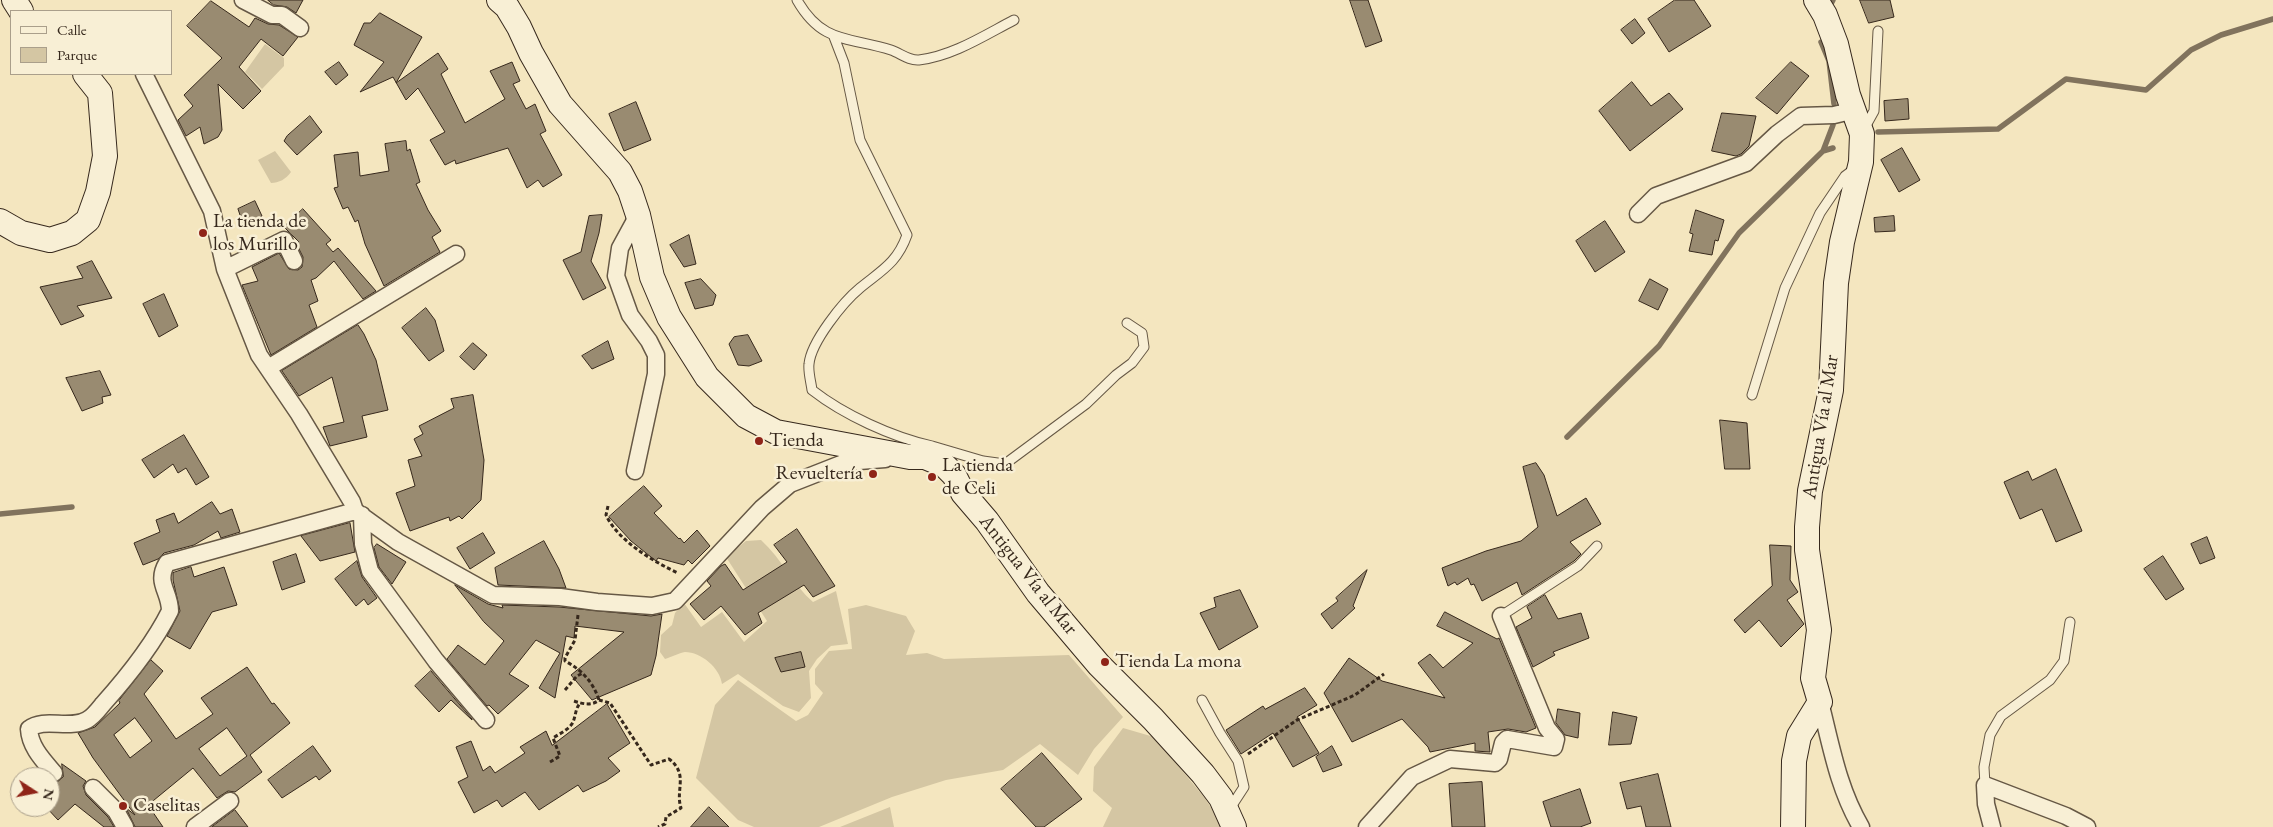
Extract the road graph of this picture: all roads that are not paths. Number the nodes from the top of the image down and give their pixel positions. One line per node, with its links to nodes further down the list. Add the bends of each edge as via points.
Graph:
1 (243, 0): 6 (street, via 272,15 282,15)
2 (499, 0): 15 (main road, Antigua Vía al Mar, via 519,27 560,104 620,172)
3 (797, 0): 8 (lane, via 805,14)
4 (1816, 0): 11 (main road, Antigua Vía al Mar, via 1836,44)
5 (1014, 20): 8 (lane, via 951,52 918,60 867,43)
6 (300, 28)
7 (1878, 31): 12 (lane, via 1874,111)
8 (834, 37): 23 (lane, via 844,63 860,140 907,235 901,252 858,290 822,332 808,364 812,390 831,405 910,441)
9 (86, 75): 16 (main road, via 100,93 105,156 88,220 72,233 50,240 22,233)
10 (144, 75): 19 (street, via 212,211)
11 (1854, 110): 12 (main road, Antigua Vía al Mar); 14 (street, via 1834,115 1801,116 1746,163 1656,196)
12 (1862, 134): 13 (main road, Antigua Vía al Mar)
13 (1861, 162): 22 (lane, via 1845,176 1820,213 1785,288); 31 (main road, Antigua Vía al Mar, via 1842,242 1836,283 1831,390 1810,491 1807,527 1807,550 1819,630 1813,678)
14 (1638, 214)
15 (638, 215): 24 (main road, Antigua Vía al Mar, via 652,277 669,317 706,377 746,416 776,432); 25 (street, via 620,248 616,276 630,316 656,355 656,374)
16 (0, 221)
17 (456, 254): 21 (street)
18 (294, 261): 19 (street, via 284,240)
19 (225, 269): 21 (street, via 258,355)
20 (1127, 323): 23 (lane, via 1142,333 1144,347 1132,363 1086,404 1005,464)
21 (268, 368): 26 (street, via 300,414)
22 (1752, 396)
23 (932, 446): 24 (lane)
24 (910, 457): 26 (street, via 846,462 790,484 762,508 675,601 652,606 560,596 492,595 398,542); 37 (main road, Antigua Vía al Mar, via 925,457 944,465 954,475 963,493 1038,593 1099,665 1203,774 1221,798)
25 (635, 471)
26 (358, 513): 32 (street, via 370,571 436,661); 33 (street, via 167,563 161,580 170,611 126,680 88,720 72,725 34,725 29,729 29,738)
27 (1597, 546): 28 (lane, via 1578,566)
28 (1501, 616): 40 (street, via 1547,728 1556,739 1554,748 1507,739 1495,763 1450,759 1412,776)
29 (2070, 622): 34 (lane, via 2064,661 2055,674 2002,716 1990,735 1984,767)
30 (1202, 700): 37 (lane, via 1238,761 1244,787)
31 (1820, 702): 41 (main road, via 1799,736 1794,761); 42 (street, via 1836,771)
32 (486, 720)
33 (50, 767)
34 (1985, 785): 43 (street); 44 (street)
35 (93, 788): 38 (street, via 116,812)
36 (230, 801): 39 (street)
37 (1231, 819)
38 (125, 827)
39 (195, 827)
40 (1367, 827)
41 (1793, 827)
42 (1861, 827)
43 (1992, 827)
44 (2087, 827)

